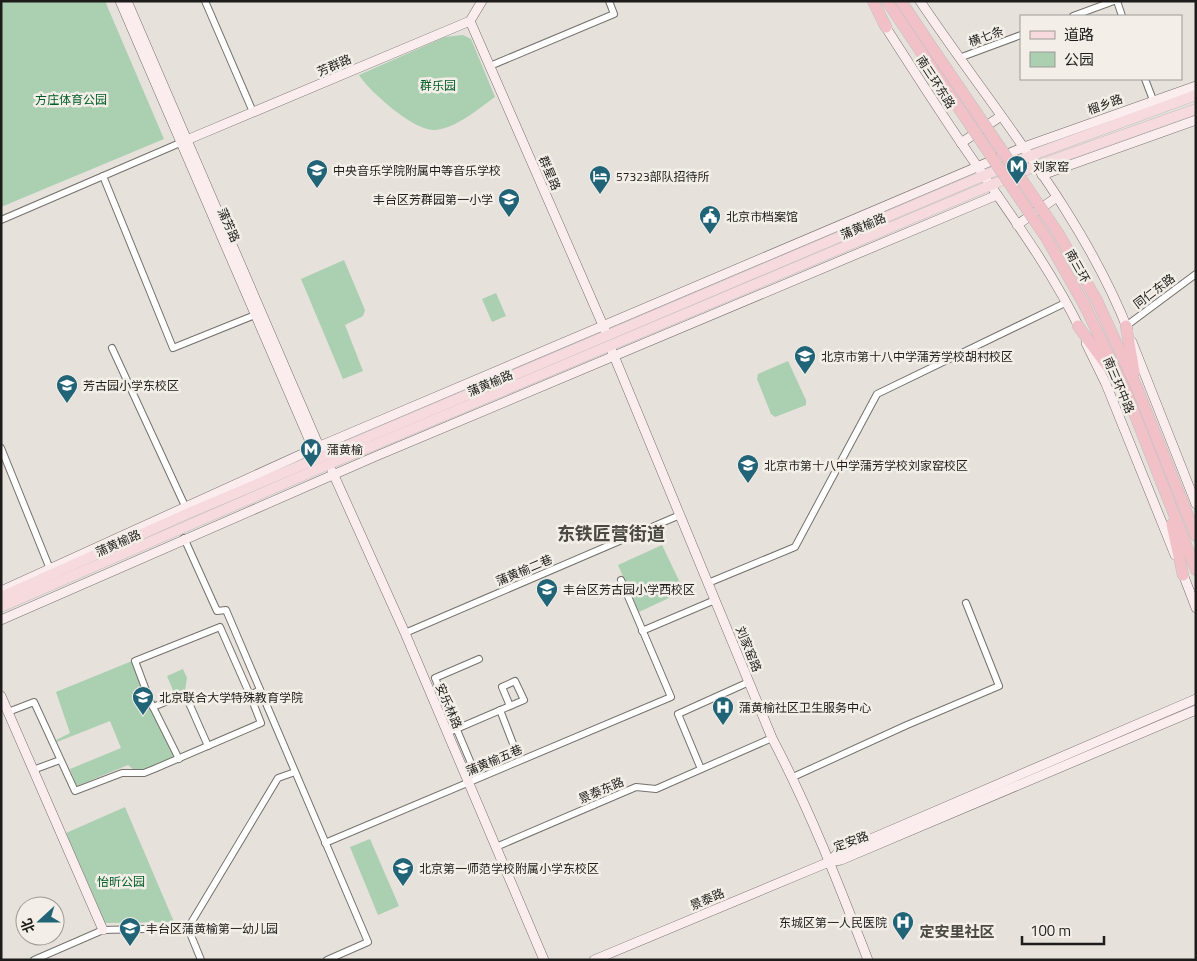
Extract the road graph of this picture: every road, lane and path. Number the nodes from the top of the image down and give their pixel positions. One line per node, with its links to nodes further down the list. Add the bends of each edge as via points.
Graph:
1 (120, 1): 28 (street, 蒲芳路)
2 (127, 1): 28 (street, 蒲芳路)
3 (205, 1): 25 (street)
4 (482, 1): 14 (street)
5 (609, 1): 19 (street, via 614,14)
6 (869, 1): 15 (street, 南三环东路)
7 (873, 1): 15 (highway)
8 (887, 1): 17 (highway, 南三环)
9 (901, 1): 17 (highway, 南三环)
10 (920, 1): 18 (street)
11 (1115, 1): 12 (street); 13 (street)
12 (1076, 15)
13 (1122, 15)
14 (470, 21): 19 (street, 群星路); 25 (street, 芳群路)
15 (886, 28): 29 (street, 南三环东路)
16 (1020, 35): 18 (street, 横七条)
17 (920, 40): 49 (highway, 南三环, bridge, via 1058,233 1097,300); 50 (highway, 南三环, bridge, via 1048,238)
18 (959, 58): 26 (street)
19 (490, 66): 46 (street, 群星路)
20 (1145, 80): 23 (street)
21 (1196, 86): 23 (street, 榴乡路)
22 (1196, 95): 30 (main road, 榴乡路)
23 (1153, 100): 30 (street, 榴乡路)
24 (1196, 110): 31 (main road)
25 (253, 112): 28 (street, 芳群路)
26 (1001, 116): 29 (street); 30 (street)
27 (1196, 120): 31 (street)
28 (183, 141): 33 (street, 芳群路); 43 (street, 蒲芳路); 52 (street, 蒲芳路)
29 (961, 143): 32 (street, 南三环东路)
30 (1027, 152): 31 (street); 32 (main road, 蒲黄榆路)
31 (1039, 170): 34 (main road, 蒲黄榆路); 36 (street)
32 (981, 172): 34 (street, 南三环东路); 46 (main road, 蒲黄榆路)
33 (103, 176): 37 (street, 芳群路); 43 (street, via 173,348)
34 (990, 186): 35 (street, 南三环中路); 39 (main road, 蒲黄榆路)
35 (997, 195): 38 (street, 南三环中路); 41 (street)
36 (1057, 197): 38 (street); 45 (street)
37 (1, 220)
38 (1017, 225): 42 (street, 南三环中路)
39 (784, 272): 41 (street); 46 (main road, 蒲黄榆路)
40 (1196, 274): 45 (street, 同仁东路)
41 (796, 279): 48 (street)
42 (1066, 303): 44 (street, 南三环中路); 66 (street, via 877,394 795,547)
43 (255, 315): 52 (street, 蒲芳路)
44 (1078, 326): 50 (highway); 64 (street, 南三环中路, via 1106,384)
45 (1126, 326): 49 (highway); 55 (street)
46 (607, 336): 48 (street, 刘家窑路); 52 (main road, 蒲黄榆路); 52 (street)
47 (112, 348): 56 (street)
48 (614, 356): 53 (street); 57 (street, 刘家窑路)
49 (1137, 388): 60 (highway, 南三环)
50 (1126, 392): 54 (highway, 南三环)
51 (1, 448): 62 (street)
52 (320, 455): 53 (street, 安乐林路); 56 (street); 59 (main road, 蒲黄榆路); 71 (main road, 蒲黄榆路)
53 (334, 474): 61 (street); 75 (street, 安乐林路)
54 (1165, 490): 63 (highway, 南三环); 64 (highway)
55 (1196, 504)
56 (185, 506): 58 (street)
57 (680, 516): 66 (street, 刘家窑路); 75 (street, 蒲黄榆二巷)
58 (158, 519): 59 (main road); 62 (street)
59 (144, 532): 68 (main road, 蒲黄榆路)
60 (1196, 536)
61 (184, 538): 73 (street); 78 (street, via 218,611 226,610)
62 (50, 569): 67 (street)
63 (1196, 570)
64 (1183, 575): 72 (street, 南三环中路)
65 (621, 580): 74 (street)
66 (708, 583): 69 (street, 刘家窑路)
67 (1, 590)
68 (1, 597)
69 (715, 600): 74 (street); 77 (street, 刘家窑路)
70 (966, 603): 97 (street, via 999,686)
71 (1, 607)
72 (1196, 608)
73 (1, 620)
74 (642, 631): 98 (street, 蒲黄榆五巷, via 670,696)
75 (405, 633): 87 (street, 安乐林路)
76 (479, 659): 87 (street, via 435,678)
77 (749, 682): 88 (street, 刘家窑路); 93 (street, via 678,714)
78 (260, 690): 79 (street); 95 (street)
79 (250, 695): 83 (street, via 220,626 135,661); 89 (street, via 261,723)
80 (1, 696): 86 (street)
81 (1196, 699): 101 (street, 定安路, via 838,853)
82 (510, 706): 84 (street)
83 (153, 707): 89 (street, via 185,694); 91 (street)
84 (500, 710): 87 (street); 90 (street)
85 (1196, 710): 101 (street, 定安路, via 841,860)
86 (8, 712): 92 (street, via 34,702); 94 (street)
87 (451, 731): 96 (street); 98 (street, 安乐林路)
88 (772, 738): 93 (street, 景泰东路); 97 (street, 刘家窑路)
89 (208, 746): 91 (street)
90 (517, 754)
91 (179, 759): 92 (street, via 144,773 122,773 75,792)
92 (60, 760): 94 (street)
93 (701, 769): 100 (street, 景泰东路, via 656,789 636,787)
94 (33, 770): 103 (street)
95 (295, 772): 99 (street); 102 (street, via 278,778)
96 (476, 775)
97 (793, 777): 101 (street, 刘家窑路)
98 (469, 782): 99 (street, 蒲黄榆五巷); 100 (street, 安乐林路)
99 (325, 843): 106 (street, via 368,942)
100 (496, 847): 107 (street, 安乐林路)
101 (829, 862): 108 (street, 景泰路); 109 (street, 刘家窑路)
102 (188, 928): 103 (street); 105 (street)
103 (103, 930): 104 (street)
104 (34, 960)
105 (201, 960)
106 (327, 960)
107 (544, 960)
108 (594, 960)
109 (868, 960)

